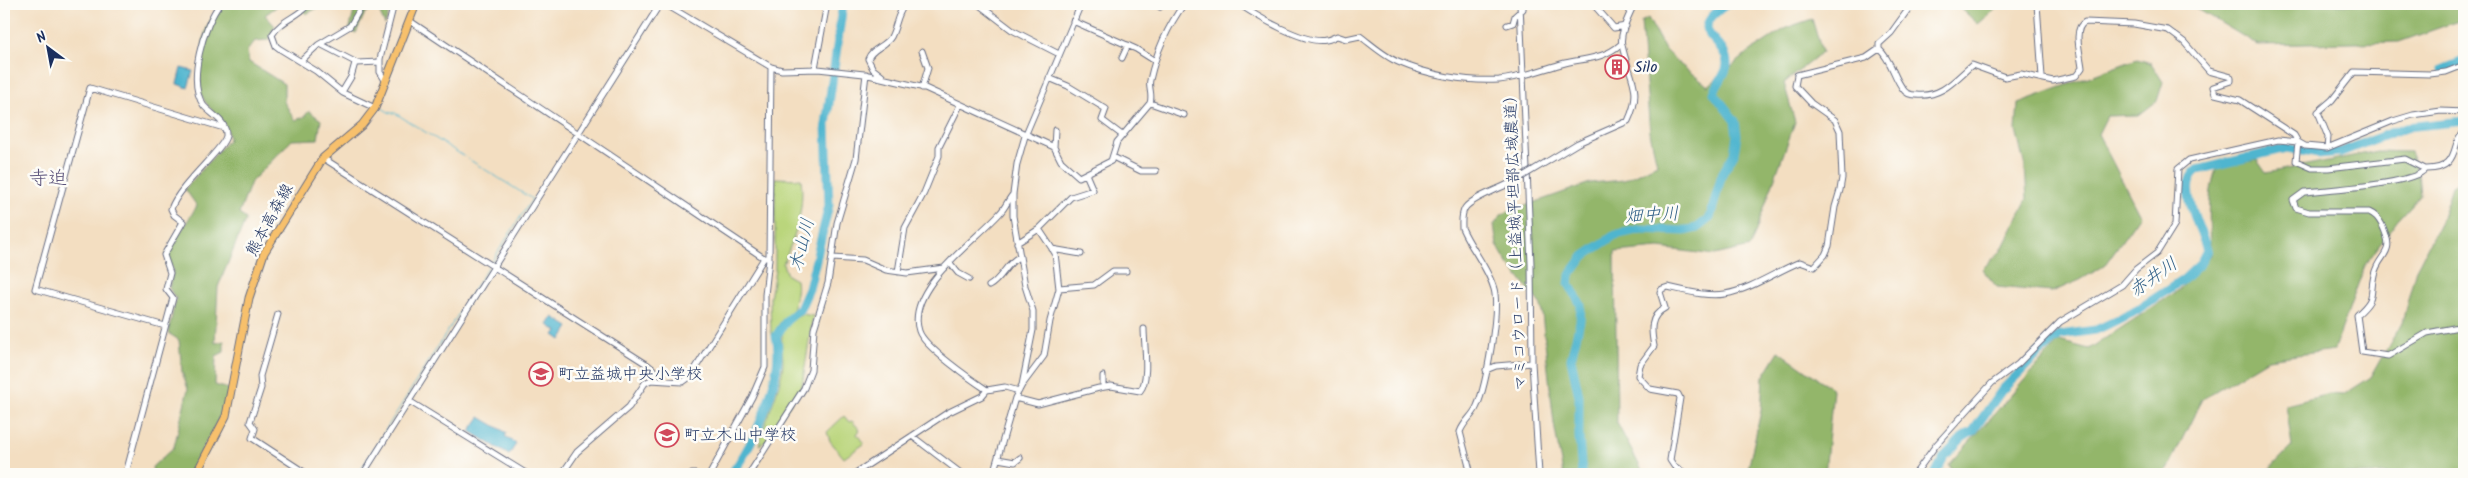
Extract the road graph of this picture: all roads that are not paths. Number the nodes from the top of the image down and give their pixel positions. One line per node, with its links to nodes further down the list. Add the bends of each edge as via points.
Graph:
1 (220, 4): 52 (street, via 209,20 197,80 200,99)
2 (309, 4): 32 (street, via 281,23 272,35 276,46)
3 (394, 4): 35 (street)
4 (416, 4): 21 (main road, 熊本高森線)
5 (660, 4): 54 (street)
6 (665, 4): 37 (street)
7 (827, 4): 38 (street)
8 (905, 4): 41 (street, via 895,20 890,38 868,59 873,69)
9 (978, 4): 30 (street, via 1012,30)
10 (1080, 4): 22 (street)
11 (1175, 4): 19 (street)
12 (1239, 4): 40 (street, via 1262,20 1311,40 1360,36 1396,62 1435,74 1498,80)
13 (1521, 4): 20 (street, マミコウロード（上益城平坦部広域農道）)
14 (1593, 4): 24 (street, via 1614,28)
15 (1634, 4): 24 (street)
16 (1912, 4): 28 (street, via 1892,33 1879,44)
17 (2036, 4): 42 (street)
18 (361, 6): 25 (street, via 350,26)
19 (1183, 6): 33 (street, via 1169,26)
20 (1520, 12): 23 (street, via 1513,23); 40 (street, マミコウロード（上益城平坦部広域農道）)
21 (410, 21): 44 (main road, 熊本高森線); 54 (street)
22 (1073, 22): 27 (street); 30 (street)
23 (1507, 25)
24 (1626, 26): 26 (street)
25 (320, 44): 32 (street); 34 (street)
26 (1621, 44): 40 (street, via 1599,58); 87 (street, bridge, via 1636,88 1636,101 1628,121 1578,143 1464,209 1462,228 1494,287 1497,300)
27 (1128, 45): 31 (street); 33 (street)
28 (1879, 49): 42 (street, via 1888,58 1902,89 1909,95 1937,93 1972,65 2005,77 2021,74); 114 (street, via 1866,58 1796,75 1795,86 1801,94 1835,120 1840,132 1842,178 1830,246 1825,255 1814,267 1800,262 1724,294 1668,287 1660,292 1665,308 1651,326 1654,346 1640,365 1638,376 1650,389 1678,394 1680,398 1669,455 1674,466)
29 (922, 51): 45 (street, via 928,68)
30 (1059, 54): 43 (street)
31 (1122, 58)
32 (302, 61): 46 (street)
33 (1155, 61): 47 (street, via 1149,83)
34 (355, 62): 35 (street); 46 (street)
35 (380, 62): 44 (street, via 380,72)
36 (2464, 65): 60 (street, via 2430,74 2354,72 2318,112 2328,137)
37 (771, 66): 38 (street, via 782,70); 72 (street)
38 (817, 68): 39 (street)
39 (865, 74): 41 (street); 73 (street, via 856,159 837,223)
40 (1523, 75): 86 (street, マミコウロード（上益城平坦部広域農道）)
41 (883, 77): 45 (street)
42 (2042, 77): 58 (street, via 2053,81 2079,74 2082,68 2078,35 2080,26 2085,22 2158,27 2184,42 2209,71 2231,77 2231,81 2213,87 2215,94 2240,100 2256,109 2294,135)
43 (1049, 78): 56 (street, via 1106,109 1102,120); 57 (street)
44 (386, 82): 49 (main road, 熊本高森線)
45 (922, 88): 48 (street)
46 (342, 92): 49 (street)
47 (1150, 103): 51 (street); 56 (street)
48 (960, 105): 57 (street); 78 (street, via 940,147 924,193 905,228)
49 (375, 108): 62 (main road, 熊本高森線, via 362,125)
50 (2464, 112): 60 (street, via 2441,111 2393,120)
51 (1184, 115)
52 (225, 128): 83 (street, via 222,146 184,185 171,209 183,222 164,255 170,273 166,289 173,298); 83 (street, via 90,88 35,289)
53 (1055, 130): 59 (street)
54 (578, 133): 72 (street); 75 (street)
55 (2464, 133): 63 (street, via 2457,140 2454,155 2449,161 2435,169)
56 (1122, 135): 61 (street)
57 (1025, 136): 59 (street); 66 (street)
58 (2298, 144): 60 (street); 63 (street, via 2296,161 2312,168 2361,166 2405,159); 115 (street, via 2278,140 2262,143 2189,160 2178,169 2174,224 2157,253 2122,285 2060,322 2018,364 1992,383 1936,445)
59 (1054, 147): 65 (street, via 1061,161 1076,175)
60 (2328, 148)
61 (1113, 157): 64 (street, via 1141,171); 65 (street, via 1107,164)
62 (323, 158): 75 (street); 100 (main road, 熊本高森線, via 264,253 250,298 226,416)
63 (2425, 168): 84 (street, via 2417,176 2397,181 2304,192 2295,197 2293,204 2309,212 2369,212 2375,214 2383,229 2388,249 2374,273 2371,301 2357,315 2362,352 2388,356 2428,333)
64 (1156, 171)
65 (1086, 174): 67 (street, via 1093,190 1071,197)
66 (1012, 194): 68 (street); 74 (street, via 1000,213)
67 (1040, 228): 68 (street); 69 (street)
68 (1017, 243): 71 (street)
69 (1052, 249): 70 (street); 81 (street)
70 (1081, 254)
71 (1019, 257): 80 (street); 90 (street, via 1034,318)
72 (767, 258): 89 (street, via 690,378 682,382); 107 (street, via 765,367)
73 (832, 258): 78 (street, via 863,260); 108 (street, via 814,329 811,370 804,388)
74 (950, 264): 76 (street); 79 (street)
75 (492, 268): 89 (street, via 648,365); 95 (street)
76 (944, 268): 78 (street); 92 (street, via 921,299 917,316 919,332 945,360)
77 (1126, 271): 81 (street, via 1113,271 1094,285)
78 (898, 272)
79 (969, 278)
80 (989, 286)
81 (1059, 288): 90 (street, via 1044,356)
82 (278, 314): 101 (street, via 250,422 254,429 252,438)
83 (165, 326): 99 (street)
84 (2464, 326)
85 (1144, 329): 91 (street, via 1145,377 1142,389)
86 (1532, 363): 87 (street); 113 (street, マミコウロード（上益城平坦部広域農道）)
87 (1486, 370): 112 (street, via 1477,408 1460,432)
88 (1103, 376): 91 (street)
89 (657, 380): 104 (street, via 645,383 629,407 577,452)
90 (1022, 385): 93 (street)
91 (1102, 388): 94 (street, via 1038,404)
92 (987, 390): 93 (street, via 1005,387); 96 (street, via 982,396 947,413)
93 (1019, 391): 94 (street)
94 (1015, 398): 98 (street)
95 (409, 401): 102 (street); 103 (street)
96 (912, 436): 109 (street); 110 (street)
97 (1020, 458): 98 (street, via 1015,462)
98 (998, 459): 111 (street)
99 (126, 473)
100 (196, 474)
101 (307, 474)
102 (363, 474)
103 (527, 474)
104 (562, 474)
105 (692, 474): 106 (street)
106 (696, 474)
107 (710, 474)
108 (749, 474)
109 (854, 474)
110 (962, 474)
111 (993, 474)
112 (1471, 474)
113 (1539, 474)
114 (1686, 474)
115 (1915, 474)

